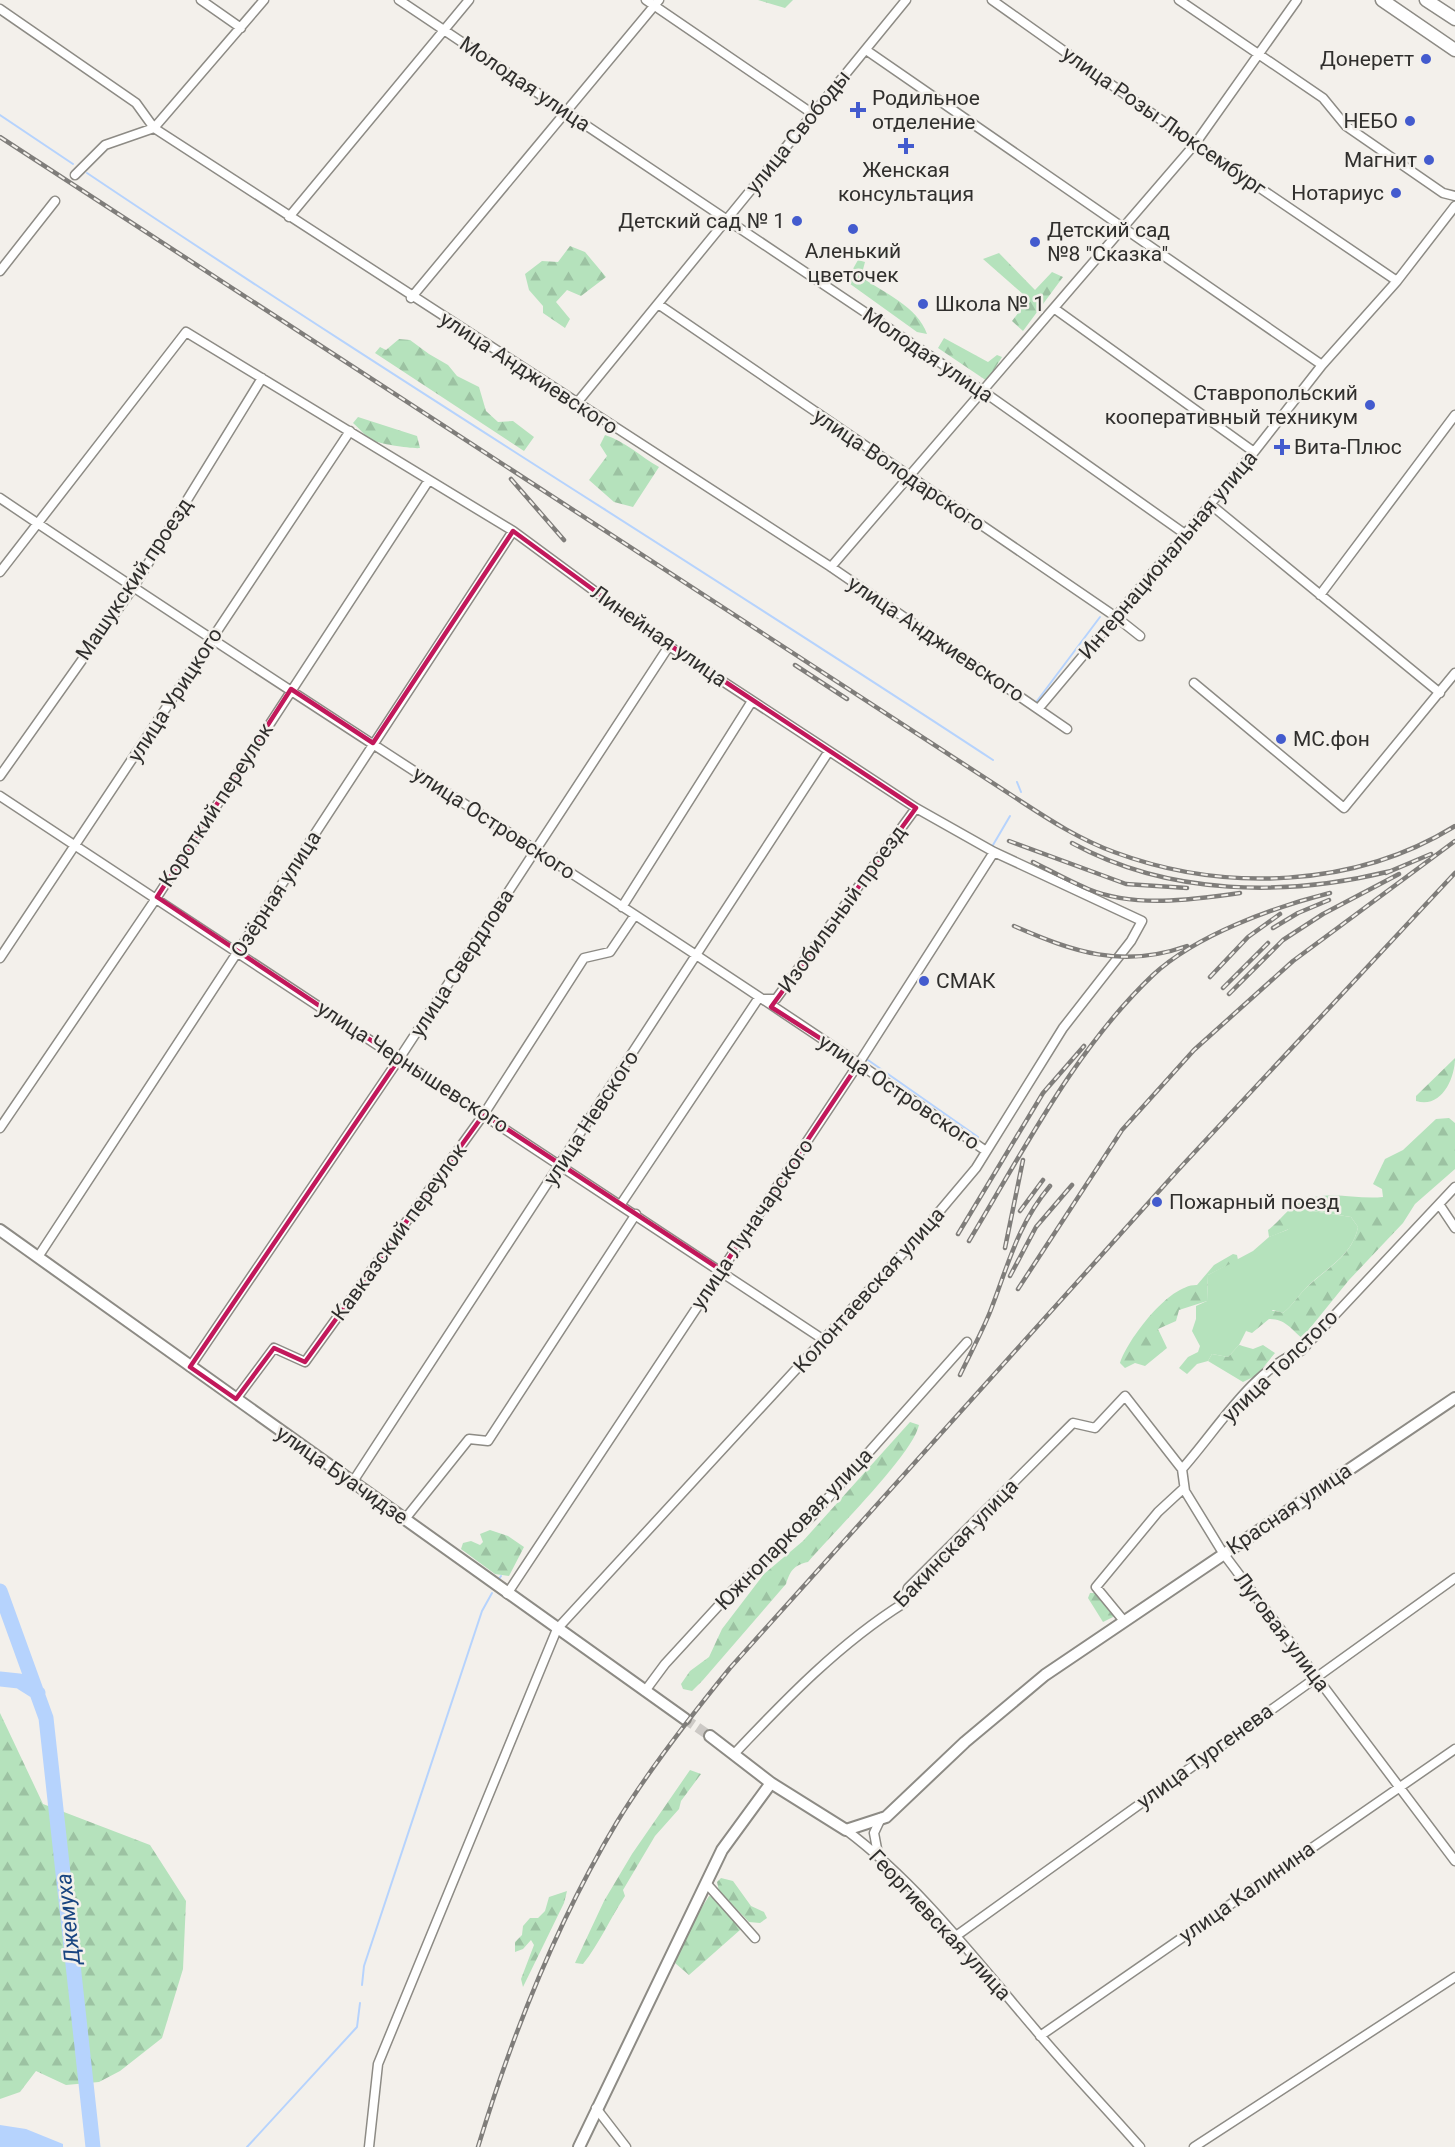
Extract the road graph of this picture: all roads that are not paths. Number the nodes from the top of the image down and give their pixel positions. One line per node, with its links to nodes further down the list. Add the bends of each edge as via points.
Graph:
1 (201, 0): 14 (street)
2 (264, 0): 14 (street)
3 (399, 0): 15 (street, Молодая улица)
4 (469, 0): 15 (street)
5 (906, 0): 16 (street, улица Свободы)
6 (992, 0): 22 (street, улица Розы Люксембург)
7 (1179, 0): 18 (street)
8 (1297, 0): 18 (street)
9 (1382, 0): 17 (main road)
10 (1426, 0): 13 (main road)
11 (653, 2): 19 (street); 20 (street)
12 (0, 9): 21 (street, улица Анджиевского, via 136,103)
13 (1455, 19)
14 (241, 28): 21 (street)
15 (445, 30): 19 (street, Молодая улица); 27 (street)
16 (866, 50): 20 (street, улица Свободы); 29 (street)
17 (1455, 50)
18 (1258, 55): 22 (street); 24 (street, via 1323,98 1346,126 1443,193)
19 (565, 111): 28 (street, Молодая улица); 32 (street)
20 (813, 114): 28 (street, улица Свободы)
21 (154, 129): 23 (street, via 105,145); 27 (street, улица Анджиевского)
22 (1195, 144): 29 (street); 31 (street, улица Розы Люксембург)
23 (75, 175)
24 (1455, 196)
25 (55, 201): 30 (street)
26 (1455, 206): 31 (street, Интернациональная улица)
27 (289, 217): 32 (street, улица Анджиевского)
28 (728, 219): 33 (street, улица Свободы); 37 (street, Молодая улица)
29 (1125, 227): 34 (street); 35 (street)
30 (0, 271)
31 (1396, 281): 35 (street, Интернациональная улица)
32 (411, 298): 38 (street, улица Анджиевского)
33 (658, 304): 38 (street, улица Свободы); 42 (street, улица Володарского)
34 (1055, 309): 37 (street); 41 (street)
35 (1322, 365): 41 (street, Интернациональная улица)
36 (262, 378): 40 (street, Линейная улица); 46 (street, Линейная улица, via 186,332); 51 (street, Машукский проезд)
37 (984, 392): 42 (street); 48 (street, Молодая улица)
38 (576, 404): 49 (street, улица Анджиевского)
39 (1455, 415): 52 (street)
40 (350, 431): 43 (street, Линейная улица); 55 (street, улица Урицкого)
41 (1254, 452): 45 (street, Интернациональная улица)
42 (910, 477): 49 (street); 53 (street, улица Володарского)
43 (429, 480): 47 (street, Линейная улица); 59 (street, Короткий переулок)
44 (0, 498): 46 (street, улица Островского)
45 (1210, 504): 48 (street, Интернациональная улица); 52 (street)
46 (38, 523): 50 (street); 51 (street, улица Островского)
47 (513, 531): 56 (street, Линейная улица); 64 (street, Озёрная улица)
48 (1185, 534): 53 (street, Интернациональная улица)
49 (831, 567): 62 (street, улица Анджиевского)
50 (0, 572)
51 (133, 588): 55 (street, улица Островского); 66 (street, Машукский проезд)
52 (1320, 595): 60 (street)
53 (1116, 617): 54 (street, улица Володарского); 62 (street, Интернациональная улица)
54 (1140, 636)
55 (212, 639): 59 (street, улица Островского); 69 (street, улица Урицкого)
56 (669, 646): 61 (street, Линейная улица); 70 (street, улица Свердлова)
57 (1455, 673): 60 (street)
58 (1194, 683): 60 (street, via 1344,808)
59 (291, 690): 64 (street, улица Островского); 72 (street, Короткий переулок)
60 (1440, 693)
61 (752, 701): 65 (street, Линейная улица); 73 (street)
62 (1039, 708): 63 (street, улица Анджиевского)
63 (1067, 729)
64 (373, 743): 70 (street, улица Островского); 76 (street, Озёрная улица)
65 (829, 752): 68 (street, Линейная улица); 77 (street, улица Невского)
66 (0, 776)
67 (0, 795): 69 (street, улица Чернышевского)
68 (916, 808): 71 (street, Линейная улица); 79 (street, Изобильный проезд, via 776,999)
69 (77, 844): 72 (street, улица Чернышевского); 78 (street, улица Урицкого)
70 (536, 850): 73 (street, улица Островского); 80 (street, улица Свердлова)
71 (994, 852): 75 (street, Линейная улица); 81 (street, улица Луначарского)
72 (157, 897): 76 (street, улица Чернышевского); 83 (street, Короткий переулок)
73 (622, 907): 74 (street, улица Островского)
74 (635, 915): 77 (street, улица Островского); 82 (street, Кавказский переулок, via 610,952 584,958)
75 (1142, 921): 84 (street, Колонтаевская улица, via 1131,941 1063,1028)
76 (238, 952): 80 (street, улица Чернышевского); 92 (street, Озёрная улица)
77 (697, 956): 79 (street, улица Островского); 85 (street, улица Невского)
78 (0, 958)
79 (758, 999): 81 (street, улица Островского); 87 (street, Изобильный проезд)
80 (399, 1059): 82 (street, улица Чернышевского); 96 (street, улица Свердлова)
81 (859, 1063): 84 (street, улица Островского); 93 (street, улица Луначарского)
82 (484, 1114): 85 (street, улица Чернышевского); 98 (street, Кавказский переулок, via 305,1362 274,1348)
83 (0, 1128)
84 (986, 1151): 94 (street, Колонтаевская улица, via 917,1238)
85 (561, 1164): 87 (street, улица Чернышевского); 100 (street, улица Невского)
86 (1455, 1187): 88 (street, улица Толстого)
87 (621, 1204): 89 (street, улица Чернышевского)
88 (1439, 1204): 90 (street); 99 (street, улица Толстого, via 1301,1351 1283,1358 1232,1407)
89 (636, 1214): 93 (street, улица Чернышевского); 102 (street, via 488,1441 469,1439)
90 (1455, 1228)
91 (0, 1230): 92 (street, улица Буачидзе)
92 (38, 1257): 96 (street, улица Буачидзе)
93 (722, 1270): 94 (street, улица Чернышевского); 105 (street, улица Луначарского)
94 (824, 1340): 107 (street, Колонтаевская улица)
95 (968, 1342): 109 (street, Южнопарковая улица, via 812,1516 733,1590)
96 (190, 1367): 98 (street, улица Буачидзе)
97 (1455, 1398): 103 (street, Красная улица)
98 (236, 1399): 100 (street, улица Буачидзе)
99 (1182, 1469): 101 (street, Луговая улица); 113 (street, Бакинская улица, via 1125,1396 1095,1428 1073,1423 908,1588 904,1603 876,1620 789,1696)
100 (352, 1483): 102 (street, улица Буачидзе)
101 (1184, 1488): 103 (street, Луговая улица); 106 (street, via 1158,1512 1096,1587)
102 (405, 1519): 105 (street, улица Буачидзе)
103 (1223, 1553): 106 (street, Красная улица); 108 (street, Луговая улица)
104 (1455, 1578): 108 (street, улица Тургенева)
105 (507, 1594): 107 (street, улица Буачидзе)
106 (1124, 1621): 116 (street, Красная улица, via 1045,1675)
107 (557, 1629): 109 (street, улица Буачидзе); 126 (street, via 378,2064)
108 (1315, 1677): 115 (street, Луговая улица); 121 (street, улица Тургенева)
109 (645, 1691): 110 (street, улица Буачидзе)
110 (685, 1719)
111 (710, 1736): 113 (street, Георгиевская улица)
112 (1455, 1749): 115 (street, улица Калинина)
113 (734, 1754): 114 (street, Георгиевская улица)
114 (771, 1783): 117 (street, Георгиевская улица); 120 (street, via 722,1850)
115 (1401, 1786): 119 (street, Луговая улица); 124 (street, улица Калинина)
116 (881, 1818): 117 (street, Красная улица); 118 (street, via 874,1833)
117 (846, 1830): 118 (street, Георгиевская улица)
118 (878, 1854): 121 (street, Георгиевская улица)
119 (1455, 1861)
120 (706, 1882): 122 (street); 125 (street)
121 (956, 1936): 124 (street, Георгиевская улица)
122 (755, 1938)
123 (1455, 1977): 130 (street)
124 (1040, 2036): 129 (street, Георгиевская улица)
125 (596, 2108): 127 (street); 128 (street)
126 (369, 2147)
127 (579, 2147)
128 (626, 2147)
129 (1140, 2147)
130 (1194, 2147)

